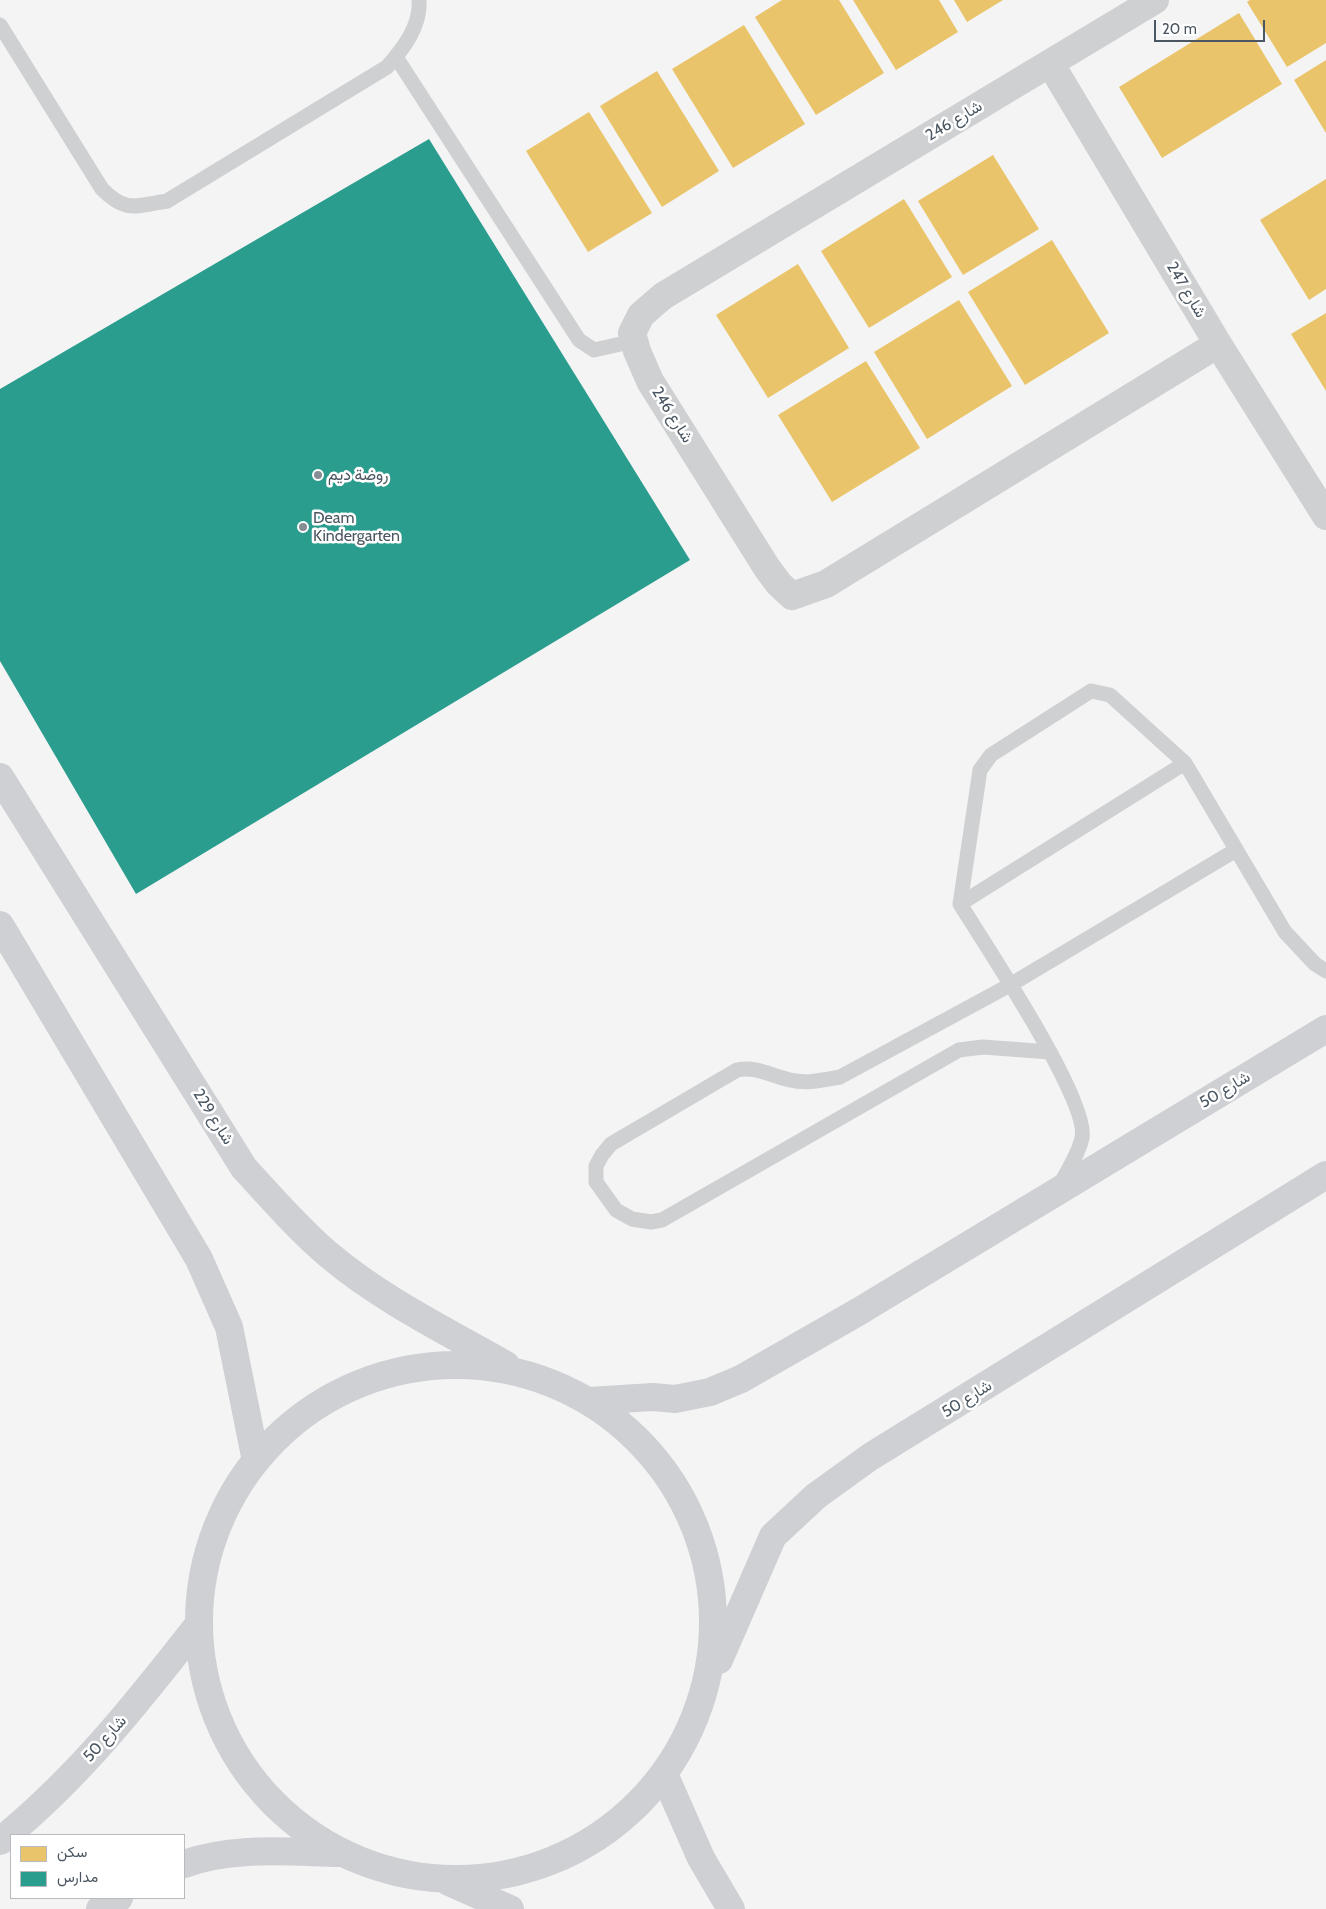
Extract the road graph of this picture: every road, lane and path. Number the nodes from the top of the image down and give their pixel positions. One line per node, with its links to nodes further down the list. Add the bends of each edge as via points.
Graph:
1 (419, 0): 4 (lane, via 415,24)
2 (1155, 0): 5 (street, شارع 246)
3 (0, 25): 4 (lane, via 102,189 115,202 129,207 167,201 387,67)
4 (396, 57): 6 (lane, via 579,340 594,350)
5 (1050, 63): 6 (street, شارع 246, via 663,296 641,315 632,333); 7 (street, شارع 247)
6 (634, 341): 7 (street, شارع 246, via 655,389 768,568 792,596 826,584)
7 (1218, 344): 8 (street, شارع 247)
8 (1326, 516)
9 (1185, 764): 11 (lane); 12 (lane); 12 (lane, via 1110,695 1091,691 1082,695 984,762 980,770)
10 (0, 777): 20 (main road, شارع 229, via 244,1168 329,1255 407,1308)
11 (1236, 850): 14 (lane, via 1285,932 1315,964); 15 (lane)
12 (960, 904): 15 (lane)
13 (0, 925): 22 (main road, via 199,1259 229,1326)
14 (1326, 971)
15 (1010, 984): 17 (lane); 17 (lane, via 840,1077 812,1082 790,1080 748,1068 737,1070 611,1144 596,1166 596,1182 623,1216 651,1222 662,1220 959,1050 983,1048)
16 (1326, 1029): 19 (main road, شارع 50)
17 (1050, 1052): 19 (lane, via 1077,1105 1082,1137)
18 (1326, 1175): 24 (main road, شارع 50, via 870,1457 816,1496 773,1536)
19 (1055, 1192): 21 (main road, شارع 50, via 741,1379 710,1392 675,1399 652,1396)
20 (516, 1371): 21 (main road, via 554,1383); 22 (main road, via 468,1365 420,1367 373,1379 329,1398 289,1426)
21 (589, 1401): 24 (main road, via 624,1426 655,1457 680,1494 698,1533 710,1575 714,1618 710,1662)
22 (256, 1461): 23 (main road, via 224,1510 204,1566)
23 (198, 1625): 26 (main road, شارع 50, via 100,1747 29,1818); 27 (main road, via 203,1672 216,1717 237,1759 265,1797 300,1828)
24 (700, 1705): 25 (main road)
25 (664, 1774): 29 (main road, via 636,1806 603,1832 566,1854 527,1870 486,1878); 33 (main road, via 701,1858)
26 (0, 1841)
27 (340, 1853): 28 (main road, via 207,1855); 29 (main road)
28 (185, 1864)
29 (443, 1879): 32 (main road)
30 (117, 1899): 31 (main road)
31 (100, 1909)
32 (510, 1909)
33 (730, 1909)

